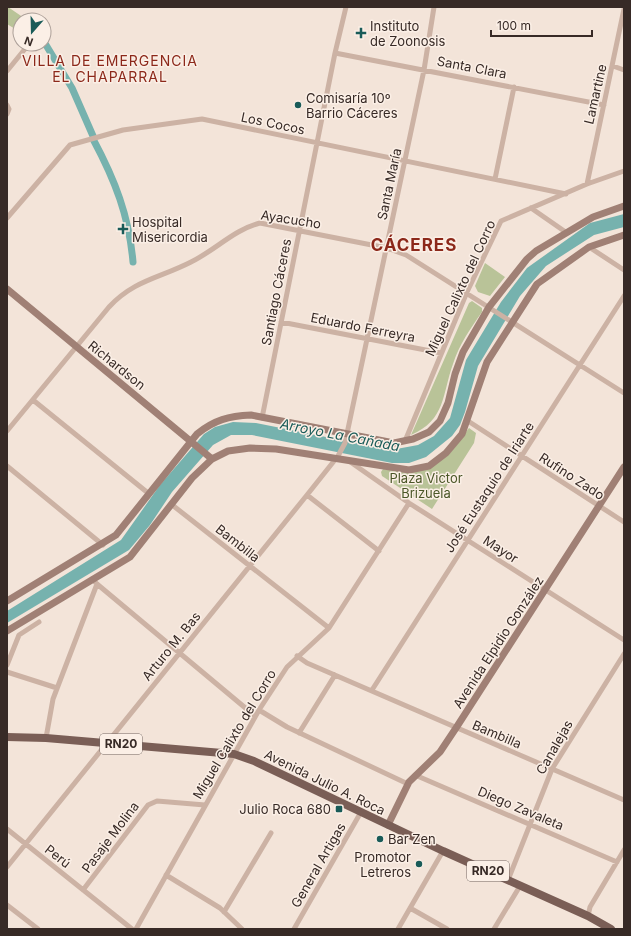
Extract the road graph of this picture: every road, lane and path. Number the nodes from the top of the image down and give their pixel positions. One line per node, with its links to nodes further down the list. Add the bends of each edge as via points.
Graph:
1 (346, 7): 5 (street, Santiago Cáceres)
2 (434, 7): 7 (street, Santa María)
3 (624, 9): 6 (street, Lamartine)
4 (22, 52): 9 (street)
5 (335, 53): 7 (street, Santa Clara); 12 (street, Santiago Cáceres)
6 (613, 66): 8 (street); 11 (street, Lamartine)
7 (424, 70): 10 (street, Santa Clara); 13 (street, Santa María)
8 (624, 70)
9 (7, 71)
10 (514, 86): 11 (street, Santa Clara); 15 (street)
11 (604, 104): 16 (street, Lamartine)
12 (317, 144): 13 (street, Los Cocos); 20 (street, Los Cocos, via 202,119 123,130 70,145); 21 (street, Santiago Cáceres)
13 (405, 161): 15 (street, Los Cocos); 25 (street, Santa María)
14 (624, 171): 16 (street, Miguel Calixto del Corro)
15 (495, 179): 17 (street, Los Cocos)
16 (588, 184): 17 (street, Miguel Calixto del Corro)
17 (566, 194): 19 (street, Miguel Calixto del Corro)
18 (624, 206): 22 (main road, via 600,214)
19 (531, 208): 22 (street); 28 (street, Miguel Calixto del Corro, via 501,221)
20 (7, 218)
21 (299, 230): 25 (street, Ayacucho); 32 (street, Santiago Cáceres); 34 (street, Ayacucho, via 254,224 191,262 141,283 114,302)
22 (567, 233): 30 (main road, via 530,255)
23 (624, 235): 24 (main road)
24 (589, 247): 26 (street); 31 (main road, via 542,279)
25 (387, 248): 28 (street, Ayacucho, via 421,263); 33 (street, Santa María)
26 (624, 270)
27 (7, 289): 34 (main road, Richardson)
28 (467, 292): 30 (street, Ayacucho); 35 (street, Miguel Calixto del Corro)
29 (624, 296): 36 (street, José Eustaquio de Iriarte)
30 (491, 308): 31 (street, Ayacucho); 43 (main road, via 464,352 445,413 429,432)
31 (510, 320): 36 (street, Ayacucho); 40 (main road, via 483,370)
32 (281, 322): 33 (street, Eduardo Ferreyra); 39 (street, Santiago Cáceres)
33 (368, 339): 35 (street, Eduardo Ferreyra); 42 (street, Santa María)
34 (77, 348): 38 (street, Ayacucho); 44 (main road, Richardson)
35 (441, 353): 43 (street, Miguel Calixto del Corro)
36 (580, 365): 37 (street, Ayacucho); 46 (street, José Eustaquio de Iriarte)
37 (624, 393)
38 (33, 400): 41 (street, Ayacucho); 51 (street)
39 (262, 418): 42 (main road); 44 (main road, via 239,416 219,420 207,426)
40 (468, 421): 46 (street, Rufino Zado); 48 (main road, via 450,449 429,466 409,470)
41 (7, 430)
42 (348, 435): 43 (main road); 47 (street, Arturo M. Bas)
43 (405, 442)
44 (192, 443): 45 (main road, Richardson); 51 (main road)
45 (210, 456): 47 (main road, via 250,448); 54 (main road)
46 (522, 456): 55 (street, Rufino Zado); 57 (street, José Eustaquio de Iriarte)
47 (337, 457): 48 (main road); 52 (street, Arturo M. Bas)
48 (348, 461): 53 (street, Mayor)
49 (7, 466): 58 (street)
50 (624, 467): 55 (main road, Avenida Elpidio González)
51 (148, 493): 58 (main road, via 121,530)
52 (307, 495): 59 (street); 60 (street, Arturo M. Bas)
53 (409, 502): 57 (street, Mayor); 59 (street, Miguel Calixto del Corro)
54 (171, 504): 60 (street, Bambilla); 61 (main road, via 134,554)
55 (599, 506): 56 (street, Rufino Zado); 62 (main road, Avenida Elpidio González)
56 (624, 522)
57 (468, 541): 62 (street, Mayor); 75 (street, José Eustaquio de Iriarte)
58 (103, 544): 63 (main road)
59 (379, 551): 65 (street, Miguel Calixto del Corro)
60 (249, 566): 65 (street, Bambilla); 68 (street, Arturo M. Bas)
61 (95, 582): 66 (main road); 68 (street); 74 (street)
62 (545, 591): 67 (street, Mayor); 78 (main road, Avenida Elpidio González)
63 (7, 601)
64 (39, 622): 71 (street, via 19,635)
65 (328, 628): 70 (street, Miguel Calixto del Corro)
66 (7, 631)
67 (624, 640)
68 (179, 653): 77 (street); 82 (street, Arturo M. Bas)
69 (624, 654): 84 (street, Canalejas)
70 (297, 656): 73 (street, Bambilla); 76 (street, Miguel Calixto del Corro)
71 (7, 665)
72 (7, 672): 74 (street)
73 (335, 675): 75 (street, Bambilla); 79 (street)
74 (57, 688): 81 (street)
75 (372, 690): 78 (street, Bambilla)
76 (259, 710): 77 (street, Miguel Calixto del Corro); 79 (street)
77 (255, 716): 83 (street, Miguel Calixto del Corro)
78 (456, 728): 84 (street, Bambilla); 85 (main road, Avenida Elpidio González, via 440,752)
79 (299, 733): 86 (street)
80 (7, 736): 81 (main road, Avenida Julio A. Roca / RN20)
81 (46, 738): 82 (main road, Avenida Julio A. Roca / RN20)
82 (107, 743): 83 (main road, Avenida Julio A. Roca / RN20); 94 (street, Arturo M. Bas)
83 (234, 754): 88 (street, Miguel Calixto del Corro); 89 (main road, Avenida Julio A. Roca / RN20)
84 (552, 769): 87 (street, Bambilla); 90 (street, Canalejas)
85 (415, 775): 86 (main road, Avenida Elpidio González); 90 (street, Diego Zavaleta)
86 (408, 784): 91 (main road, Avenida Elpidio González)
87 (624, 800)
88 (204, 805): 99 (street, Miguel Calixto del Corro); 102 (street, Pasaje Molina, via 157,801 148,806)
89 (361, 812): 91 (main road, Avenida Julio A. Roca / RN20); 111 (street, General Artigas)
90 (530, 824): 97 (street, Diego Zavaleta); 100 (street, Canalejas)
91 (388, 825): 96 (main road, Avenida Julio A. Roca / RN20)
92 (7, 829): 94 (street, Perú)
93 (271, 833): 105 (street)
94 (26, 845): 98 (street, Arturo M. Bas); 102 (street, Perú)
95 (624, 850): 97 (street)
96 (443, 851): 100 (main road, Avenida Julio A. Roca / RN20); 104 (street)
97 (617, 862): 106 (street, via 590,907)
98 (7, 867)
99 (166, 875): 105 (street); 109 (street, Miguel Calixto del Corro)
100 (508, 880): 101 (main road, Avenida Julio A. Roca / RN20)
101 (520, 886): 106 (main road, Avenida Julio A. Roca / RN20); 114 (street)
102 (83, 890): 108 (street, Perú)
103 (7, 904): 107 (street)
104 (410, 908): 112 (street); 113 (street)
105 (224, 912): 110 (street)
106 (588, 916): 115 (main road, Avenida Julio A. Roca / RN20)
107 (38, 929)
108 (132, 929)
109 (136, 929)
110 (242, 929)
111 (294, 929)
112 (398, 929)
113 (448, 929)
114 (494, 929)
115 (611, 929)

